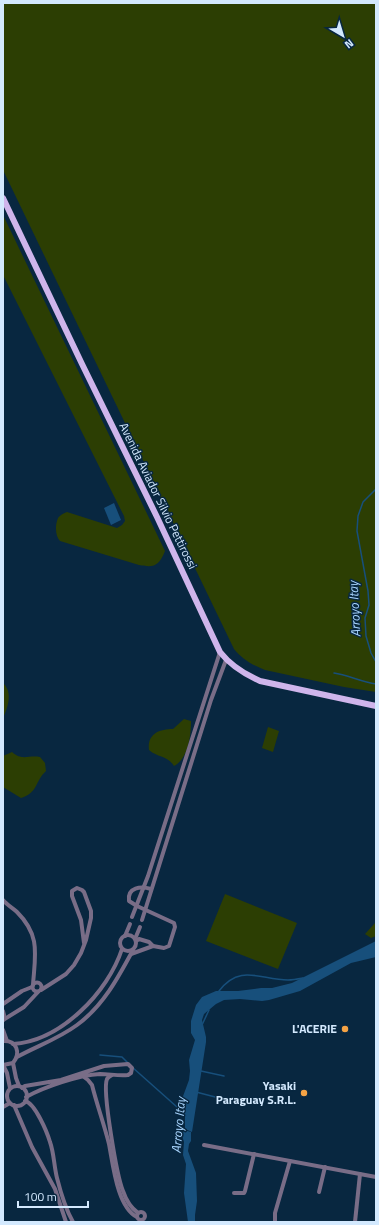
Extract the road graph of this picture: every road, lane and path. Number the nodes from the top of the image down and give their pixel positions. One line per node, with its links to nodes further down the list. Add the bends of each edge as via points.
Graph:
1 (3, 198): 2 (main road, Avenida Aviador Silvio Pettirossi)
2 (220, 652): 3 (main road, Avenida Aviador Silvio Pettirossi); 5 (street)
3 (226, 660): 4 (main road, Avenida Aviador Silvio Pettirossi, via 245,674 260,680); 6 (street)
4 (376, 706)
5 (169, 810): 6 (street); 7 (street)
6 (175, 811): 8 (street)
7 (144, 887): 8 (street); 10 (street); 10 (street, via 135,889 128,896 129,901)
8 (152, 889): 11 (street)
9 (4, 902): 22 (street, via 24,920 34,939 36,950)
10 (137, 906): 11 (street); 12 (street)
11 (145, 909): 13 (street); 19 (street, via 172,921 175,925 168,947)
12 (132, 917)
13 (142, 920)
14 (130, 924): 16 (street)
15 (140, 927): 17 (street)
16 (125, 936): 17 (street, via 132,936); 20 (street, via 121,938)
17 (136, 940): 19 (street, via 149,942); 21 (street)
18 (84, 943): 18 (street, via 91,911 84,892 77,888 72,891 72,896 81,920); 23 (street, via 74,965)
19 (153, 946): 21 (street)
20 (122, 949): 21 (street); 32 (street, via 111,976 81,1011 42,1037)
21 (132, 952): 33 (street, via 118,980 86,1018 56,1038)
22 (33, 975): 24 (street); 25 (street)
23 (54, 982): 24 (street); 26 (street)
24 (39, 983): 25 (street); 26 (street)
25 (32, 986): 26 (street, via 34,992); 27 (street)
26 (39, 991): 29 (street, via 24,1007)
27 (3, 1004)
28 (3, 1011): 29 (street)
29 (3, 1020)
30 (3, 1030): 31 (street)
31 (5, 1041): 32 (street)
32 (13, 1044): 33 (street, via 18,1051)
33 (17, 1057): 34 (street)
34 (13, 1063): 35 (street); 38 (street)
35 (3, 1065): 39 (street)
36 (112, 1074): 37 (street); 37 (street, via 107,1081 107,1098 113,1148 123,1191 138,1215 130,1212 117,1186 109,1144 92,1085); 38 (street, via 128,1076 132,1068 128,1064 110,1064 61,1080)
37 (83, 1077): 41 (street, via 33,1093)
38 (21, 1087): 39 (street); 41 (street, via 26,1092)
39 (10, 1088): 40 (street)
40 (5, 1094): 42 (street)
41 (25, 1099): 42 (street, via 20,1105); 53 (street, via 32,1106 50,1142 62,1199)
42 (12, 1104): 43 (street); 52 (street, via 55,1189)
43 (3, 1107)
44 (204, 1145): 45 (street)
45 (254, 1154): 46 (street); 51 (street, via 245,1191)
46 (290, 1161): 47 (street); 54 (street)
47 (325, 1167): 48 (street); 50 (street)
48 (360, 1174): 49 (street); 55 (street)
49 (376, 1177)
50 (319, 1192)
51 (234, 1193)
52 (66, 1222)
53 (73, 1222)
54 (275, 1222)
55 (355, 1222)

